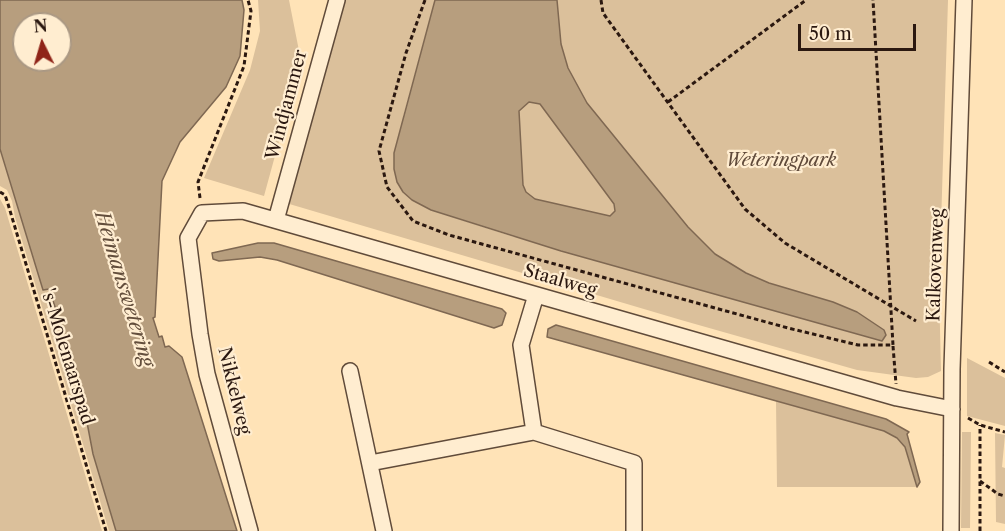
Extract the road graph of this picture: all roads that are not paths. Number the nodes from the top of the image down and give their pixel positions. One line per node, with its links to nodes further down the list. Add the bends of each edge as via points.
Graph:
1 (337, 0): 3 (street, Windjammer)
2 (964, 0): 7 (street, Kalkovenweg)
3 (276, 220): 4 (street, Staalweg, via 243,211 202,213 189,238); 5 (street, Staalweg)
4 (190, 257): 10 (street, Nikkelweg, via 207,374)
5 (536, 295): 7 (street, Staalweg, via 897,398); 8 (street, via 521,345)
6 (350, 371): 9 (street)
7 (952, 409): 13 (street, Kalkovenweg)
8 (534, 432): 9 (street); 12 (street, via 634,463)
9 (370, 463): 11 (street)
10 (250, 531)
11 (384, 531)
12 (634, 531)
13 (951, 531)

